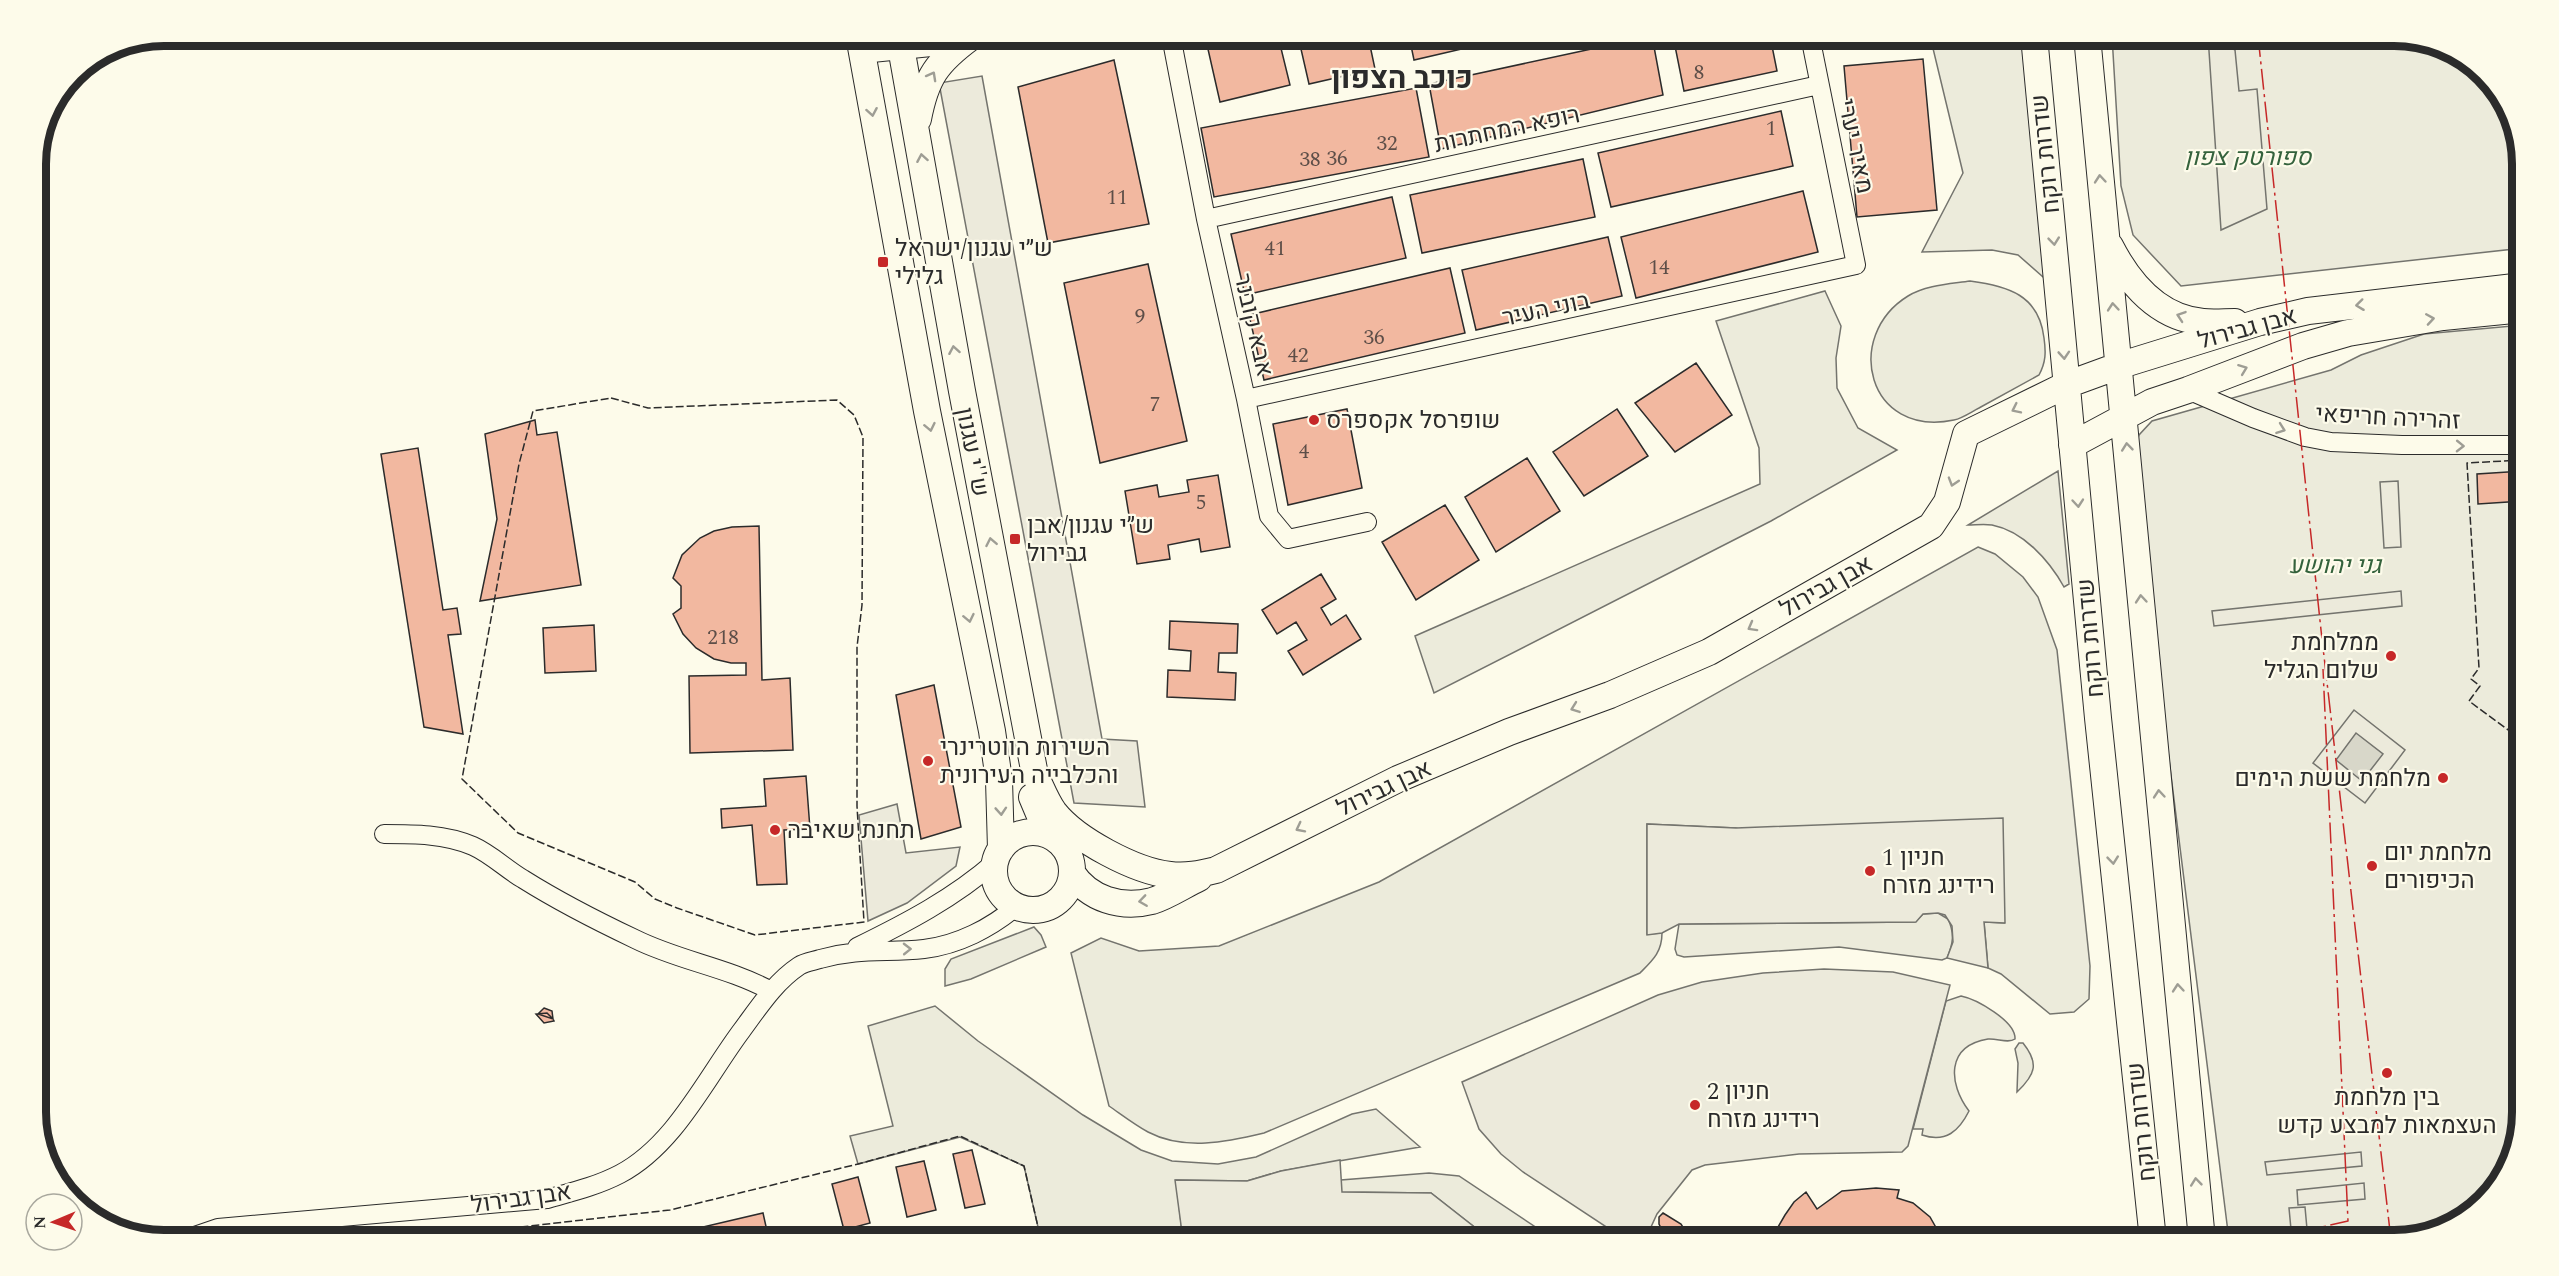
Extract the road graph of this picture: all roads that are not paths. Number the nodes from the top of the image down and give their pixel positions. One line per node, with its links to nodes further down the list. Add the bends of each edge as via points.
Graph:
1 (1812, 46): 8 (street, מאיר יערי)
2 (2035, 46): 17 (main road, שדרות רוקח, one-way to 17)
3 (2088, 46): 11 (main road, שדרות רוקח, one-way to 3)
4 (861, 47): 28 (main road, ש''י עגנון, one-way to 28, via 927,411 992,731 1000,801)
5 (901, 47): 9 (main road, ש''י עגנון)
6 (960, 47): 9 (main road, one-way to 6, via 933,72 947,54)
7 (1173, 47): 10 (street, אבא קובנר)
8 (1819, 85): 10 (street, רופא המחתרות); 12 (street, מאיר יערי)
9 (916, 128): 24 (main road, ש''י עגנון, one-way to 9)
10 (1206, 219): 19 (street, אבא קובנר)
11 (2106, 237): 15 (main road, one-way to 11, via 2202,322 2163,309 2136,286); 16 (main road, שדרות רוקח, one-way to 11)
12 (1856, 265): 19 (street, בוני העיר)
13 (2512, 287): 15 (main road, אבן גבירול, one-way to 15, via 2308,311)
14 (2512, 310): 18 (main road, אבן גבירול, one-way to 14, via 2348,333)
15 (2260, 322): 16 (main road, אבן גבירול)
16 (2118, 366): 17 (main road, אבן גבירול); 20 (main road, שדרות רוקח)
17 (2066, 385): 21 (main road, שדרות רוקח); 29 (main road, אבן גבירול, one-way to 29, via 1966,434 1947,502 1931,526 1893,548 1709,652 1398,779)
18 (2188, 390): 20 (main road, אבן גבירול); 22 (street, זהרירה חריפאי, one-way to 22, via 2305,437 2402,446)
19 (1246, 399): 23 (street, אבא קובנר, via 1269,516 1288,539)
20 (2124, 415): 21 (main road, אבן גבירול); 36 (main road, שדרות רוקח, one-way to 20)
21 (2072, 445): 35 (main road, שדרות רוקח, one-way to 35)
22 (2512, 445)
23 (1367, 522)
24 (999, 581): 26 (main road, via 1028,780); 27 (main road, ש''י עגנון, via 1035,775 1053,811)
25 (384, 834): 33 (street, via 438,837 474,847 523,879 635,939)
26 (1048, 835): 28 (main road, via 1017,835); 30 (main road, via 1066,850)
27 (1095, 844): 29 (main road, אבן גבירול, via 1154,872 1180,876)
28 (998, 856): 31 (main road, via 998,888); 32 (street, via 970,883 941,902)
29 (1216, 870): 30 (main road, one-way to 30, via 1153,900 1138,903 1096,896 1086,891)
30 (1072, 873): 31 (main road, via 1065,893 1051,905 1040,909)
31 (1017, 906): 32 (street, אבן גבירול, one-way to 31, via 946,945 972,936)
32 (849, 951): 33 (street, אבן גבירול, via 801,964)
33 (771, 990): 34 (street, אבן גבירול, via 679,1122 653,1150 622,1173 586,1189 547,1199)
34 (212, 1230)
35 (2152, 1230)
36 (2201, 1230)

